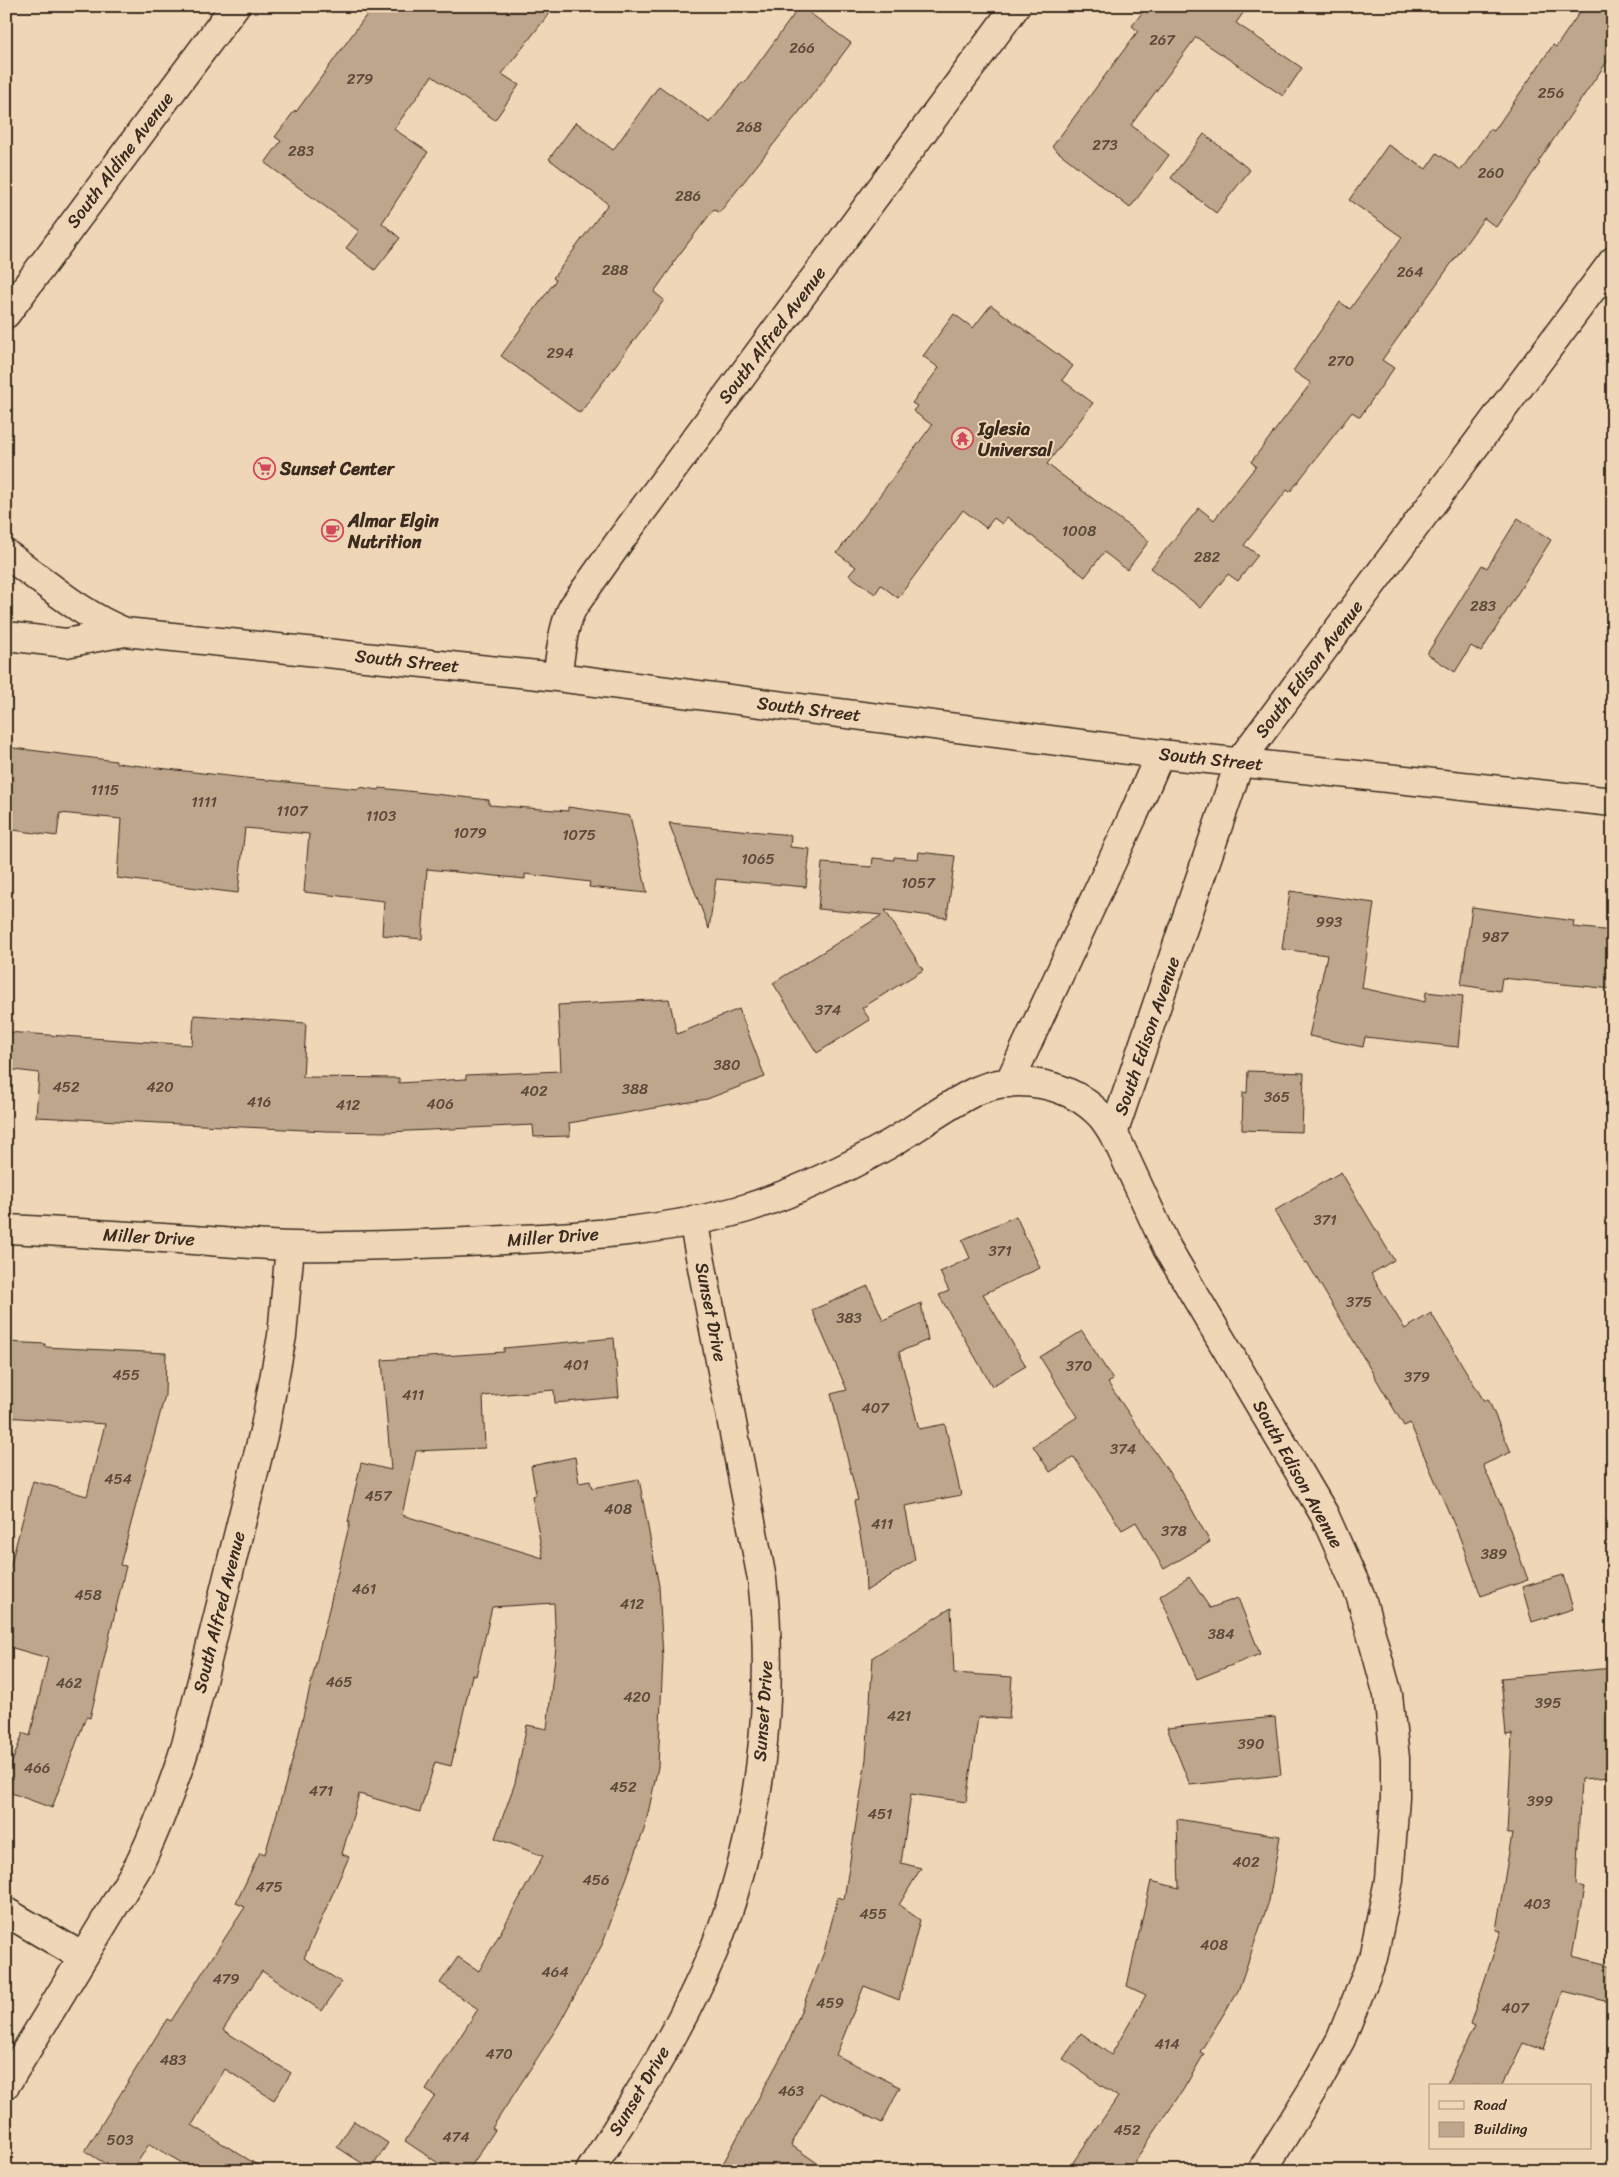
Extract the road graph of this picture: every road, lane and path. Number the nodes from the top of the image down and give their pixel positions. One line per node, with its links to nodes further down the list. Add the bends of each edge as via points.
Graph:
1 (235, 6): 4 (street, South Aldine Avenue)
2 (1016, 6): 8 (street, South Alfred Avenue, via 574,607 568,616)
3 (1613, 260): 10 (street, South Edison Avenue)
4 (6, 314)
5 (6, 554): 6 (street, via 86,612)
6 (125, 632): 7 (street, South Street, via 66,643); 8 (street, South Street)
7 (6, 636)
8 (558, 677): 9 (street, South Street)
9 (1160, 754): 10 (street, South Street); 12 (street)
10 (1240, 761): 11 (street, South Street); 14 (street, South Edison Avenue)
11 (1613, 802)
12 (1009, 1082): 13 (street, Miller Drive, via 1041,1084); 15 (street, Miller Drive, via 978,1091 882,1148 822,1177 746,1208)
13 (1067, 1093): 14 (street, South Edison Avenue, via 1099,1114)
14 (1113, 1134): 22 (street, South Edison Avenue, via 1167,1248 1324,1514 1361,1597 1388,1695 1395,1758 1395,1797 1389,1880 1373,1958 1341,2039)
15 (692, 1220): 17 (street, Miller Drive, via 636,1230 544,1238); 21 (street, Sunset Drive, via 762,1579 768,1625 764,1726 743,1859 732,1902 714,1950 663,2054)
16 (6, 1229): 17 (street, Miller Drive)
17 (290, 1246): 19 (street, South Alfred Avenue, via 282,1336 265,1427 186,1745 169,1798 139,1865)
18 (6, 1912): 19 (street)
19 (83, 1957): 20 (street, South Alfred Avenue)
20 (6, 2084)
21 (590, 2171)
22 (1262, 2171)

